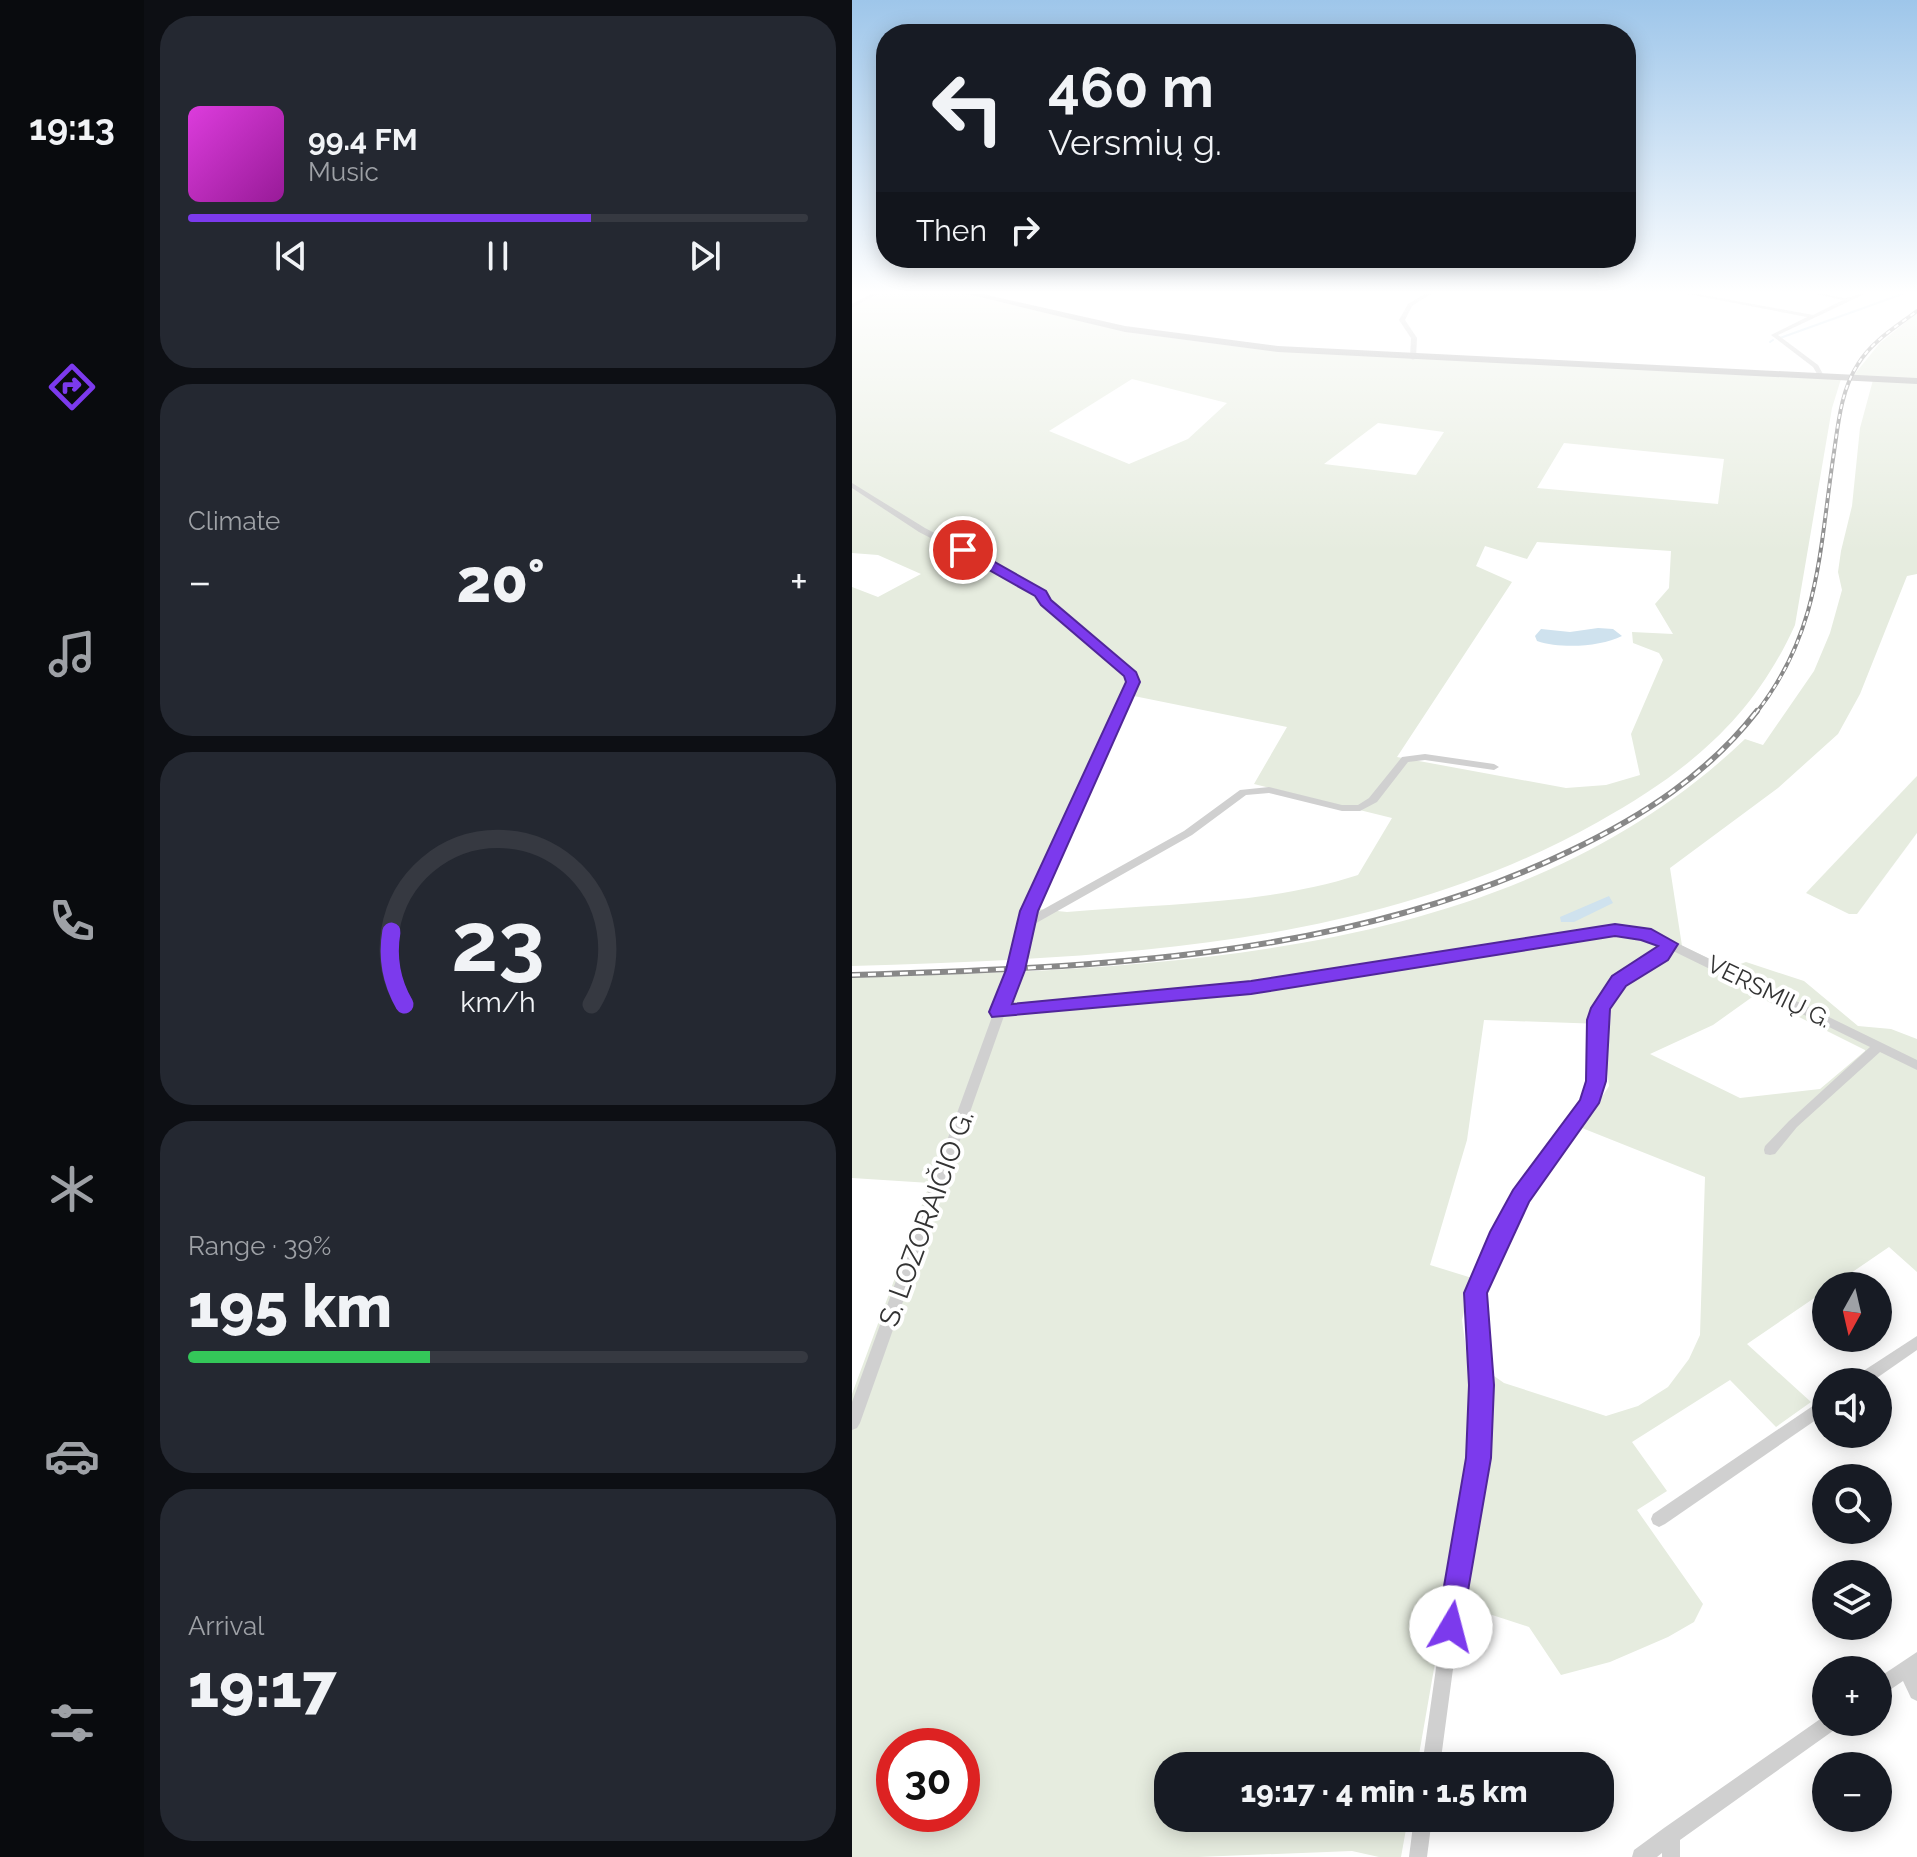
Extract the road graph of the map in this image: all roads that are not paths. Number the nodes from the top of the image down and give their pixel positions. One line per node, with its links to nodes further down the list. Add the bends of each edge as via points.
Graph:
1 (1865, 379): 2 (main road)
2 (1917, 381)
3 (852, 485): 5 (street, S. LOZORAIČIO G., via 922,530 1041,593 1131,675 1133,682)
4 (1494, 767): 5 (street, via 1405,759 1373,800 1351,809 1269,790 1243,792 1188,833)
5 (1026, 925): 7 (street, S. LOZORAIČIO G.)
6 (1669, 944): 7 (street, VERSMIŲ G., via 1615,930 1251,988); 8 (street, VERSMIŲ G.); 20 (street, via 1661,955 1619,981 1601,1008 1596,1081 1589,1103 1521,1196 1476,1293 1482,1385 1479,1458)
7 (999, 1012): 14 (street, S. LOZORAIČIO G.)
8 (1879, 1046): 9 (street, VERSMIŲ G.); 10 (street)
9 (1917, 1065)
10 (1770, 1150)
11 (1917, 1342): 12 (street)
12 (1879, 1368)
13 (1812, 1414): 15 (street)
14 (852, 1423)
15 (1659, 1519)
16 (1912, 1665): 17 (street); 18 (street)
17 (1892, 1679)
18 (1917, 1692)
19 (1812, 1735): 22 (street)
20 (1433, 1752)
21 (1421, 1832): 23 (street)
22 (1671, 1835): 24 (street); 25 (street)
23 (1418, 1857)
24 (1641, 1857)
25 (1671, 1857)

